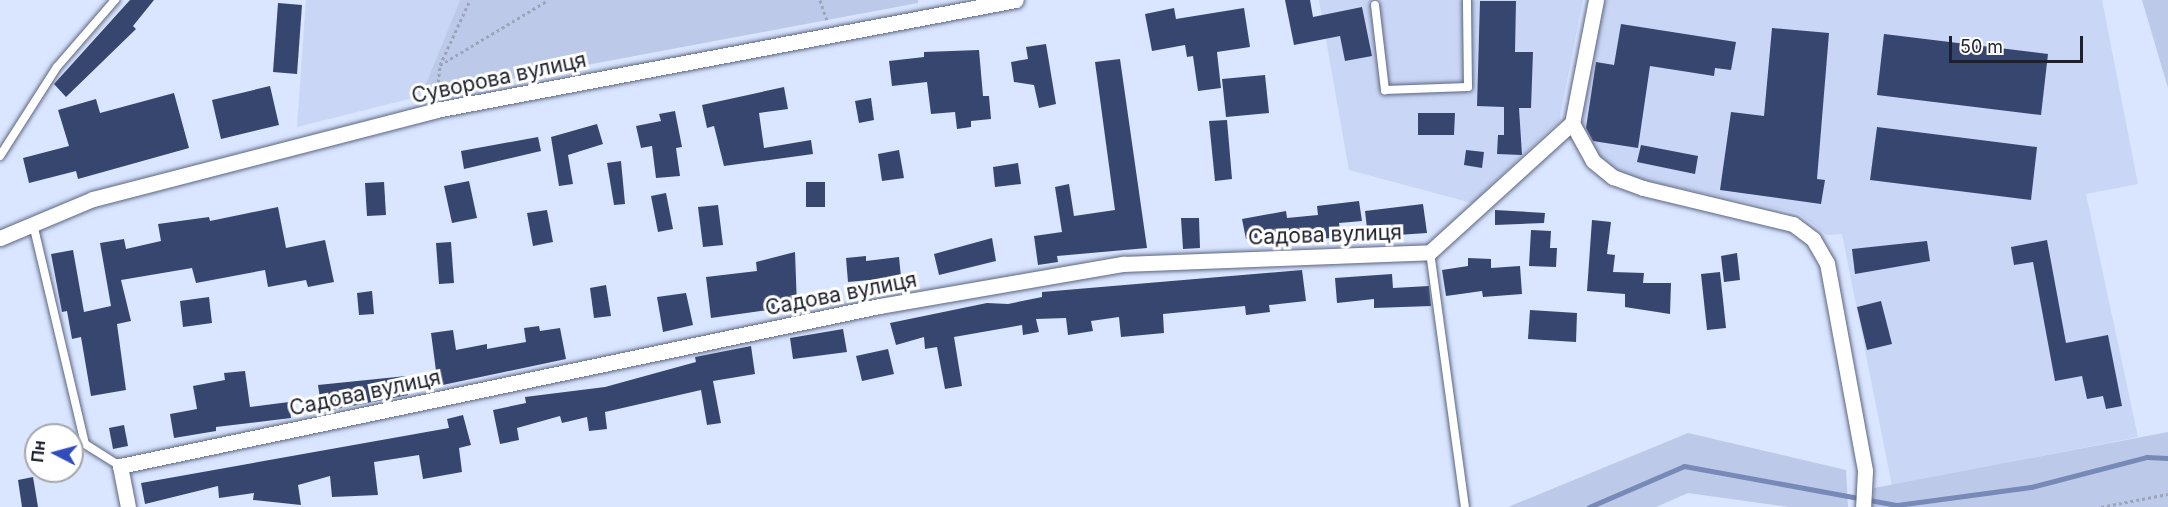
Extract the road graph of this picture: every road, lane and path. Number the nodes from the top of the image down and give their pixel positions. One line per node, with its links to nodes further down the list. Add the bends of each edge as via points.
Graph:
1 (115, 0): 13 (lane, via 57,67)
2 (470, 0): 10 (path)
3 (548, 0): 10 (path)
4 (820, 0): 9 (path)
5 (1016, 0): 9 (street, Суворова вулиця)
6 (1467, 0): 8 (lane, via 1468,87 1385,90)
7 (1596, 0): 12 (street)
8 (1375, 5)
9 (831, 33): 11 (street, Суворова вулиця)
10 (440, 65): 11 (path)
11 (436, 110): 14 (street, Суворова вулиця, via 93,199)
12 (1572, 123): 16 (street, Садова вулиця); 21 (street, via 1593,161 1613,177 1793,224 1813,239 1827,263 1864,471)
13 (0, 156)
14 (33, 224): 15 (street, Суворова вулиця); 17 (lane, via 85,444)
15 (0, 238)
16 (1430, 252): 17 (street, Садова вулиця, via 1123,264 879,306); 20 (lane)
17 (120, 466): 19 (street)
18 (2168, 494): 22 (path)
19 (128, 507)
20 (1465, 507)
21 (1863, 507)
22 (2101, 507)

